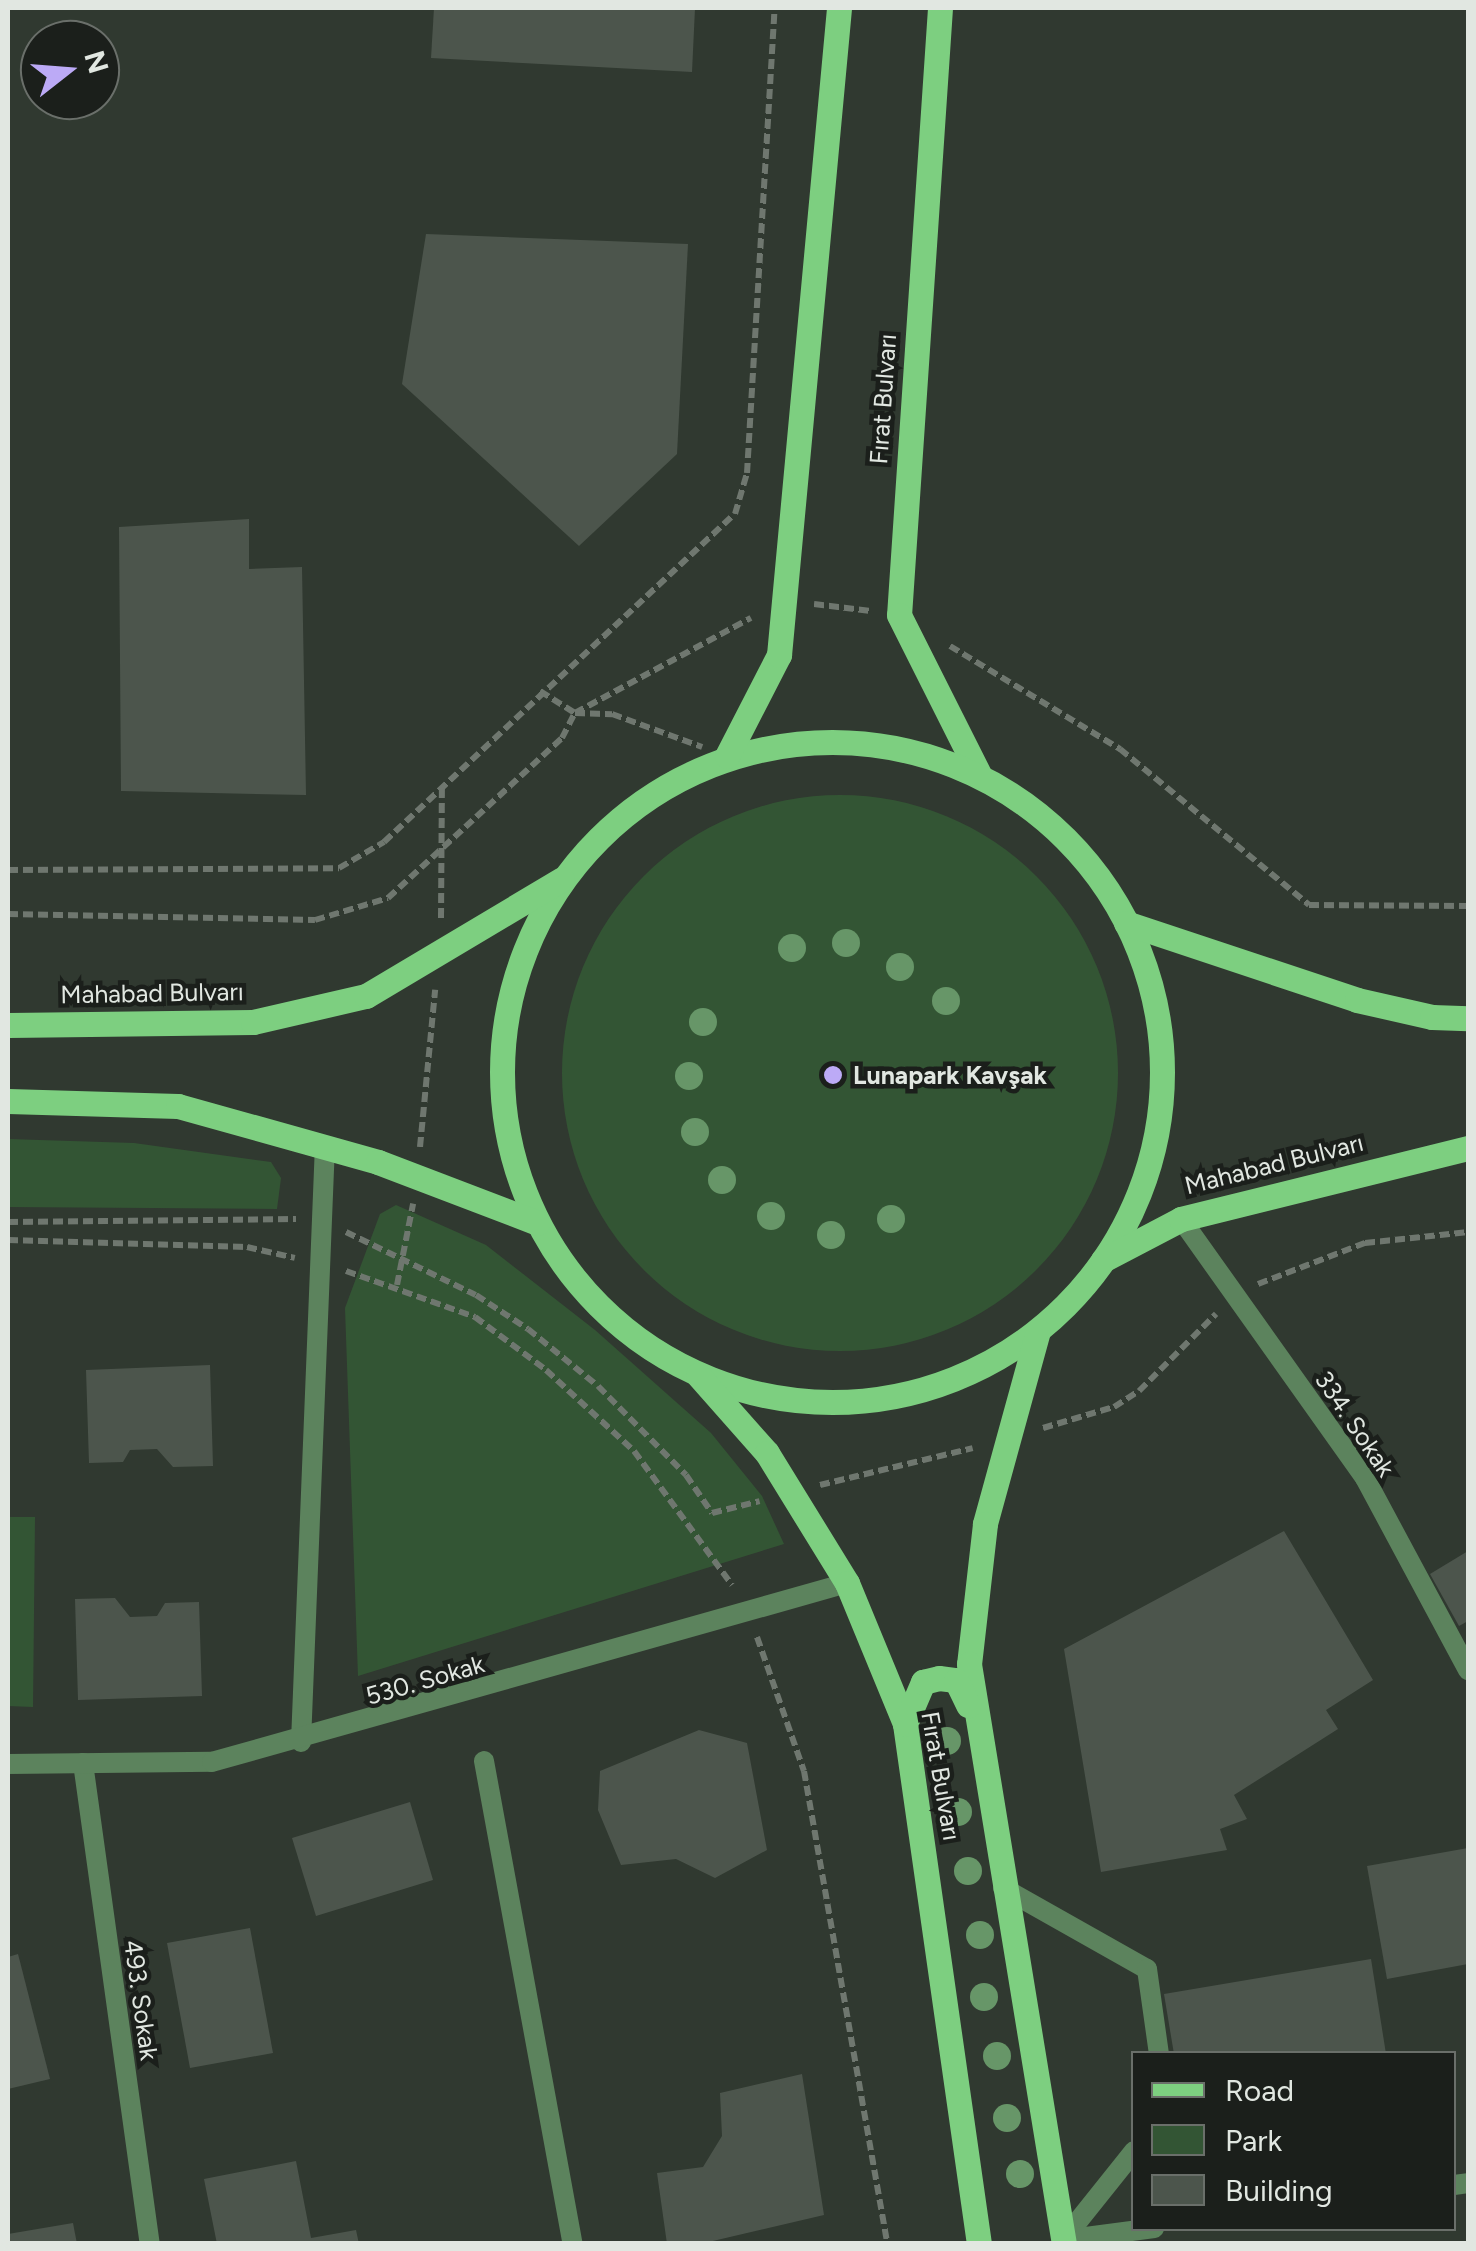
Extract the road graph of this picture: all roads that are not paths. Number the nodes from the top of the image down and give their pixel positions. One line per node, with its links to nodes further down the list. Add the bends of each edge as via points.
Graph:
1 (839, 8): 3 (main road, via 779,655)
2 (940, 8): 4 (main road, Fırat Bulvarı, via 899,615)
3 (727, 756): 4 (main road, via 812,740 899,746); 5 (main road, via 663,785 608,827)
4 (980, 776): 6 (main road, via 1065,837)
5 (562, 879): 8 (main road, Mahabad Bulvarı, via 366,996 253,1022); 13 (main road, via 520,959 502,1048 508,1138)
6 (1126, 923): 7 (main road, via 1356,1000 1432,1018); 14 (main road, via 1156,1006 1161,1095 1144,1182)
7 (1468, 1018)
8 (8, 1025)
9 (8, 1101): 10 (main road, via 178,1106)
10 (324, 1145): 13 (main road); 21 (street)
11 (1468, 1148): 12 (main road, Mahabad Bulvarı)
12 (1182, 1218): 14 (main road, Mahabad Bulvarı); 18 (street, 334. Sokak, via 1365,1478)
13 (538, 1223): 16 (main road, via 579,1286 634,1337)
14 (1103, 1260): 15 (main road)
15 (1038, 1331): 16 (main road, via 977,1370 874,1399 766,1397); 19 (main road, Fırat Bulvarı, via 985,1524 969,1664)
16 (698, 1374): 17 (main road, Fırat Bulvarı, via 767,1454)
17 (847, 1583): 20 (main road, Fırat Bulvarı); 21 (street, 530. Sokak)
18 (1468, 1670)
19 (977, 1722): 20 (main road, via 956,1680 939,1678 923,1682); 25 (main road, Fırat Bulvarı)
20 (905, 1724): 32 (main road, Fırat Bulvarı)
21 (301, 1742): 23 (street, 530. Sokak, via 212,1762)
22 (484, 1761): 31 (street)
23 (84, 1763): 24 (street, 530. Sokak); 30 (street, 493. Sokak)
24 (8, 1764)
25 (1002, 1888): 26 (street, via 1147,1969); 29 (main road, Fırat Bulvarı)
26 (1159, 2051)
27 (1131, 2155): 29 (street)
28 (1134, 2231): 29 (street)
29 (1063, 2242)
30 (150, 2244)
31 (573, 2244)
32 (979, 2244)

